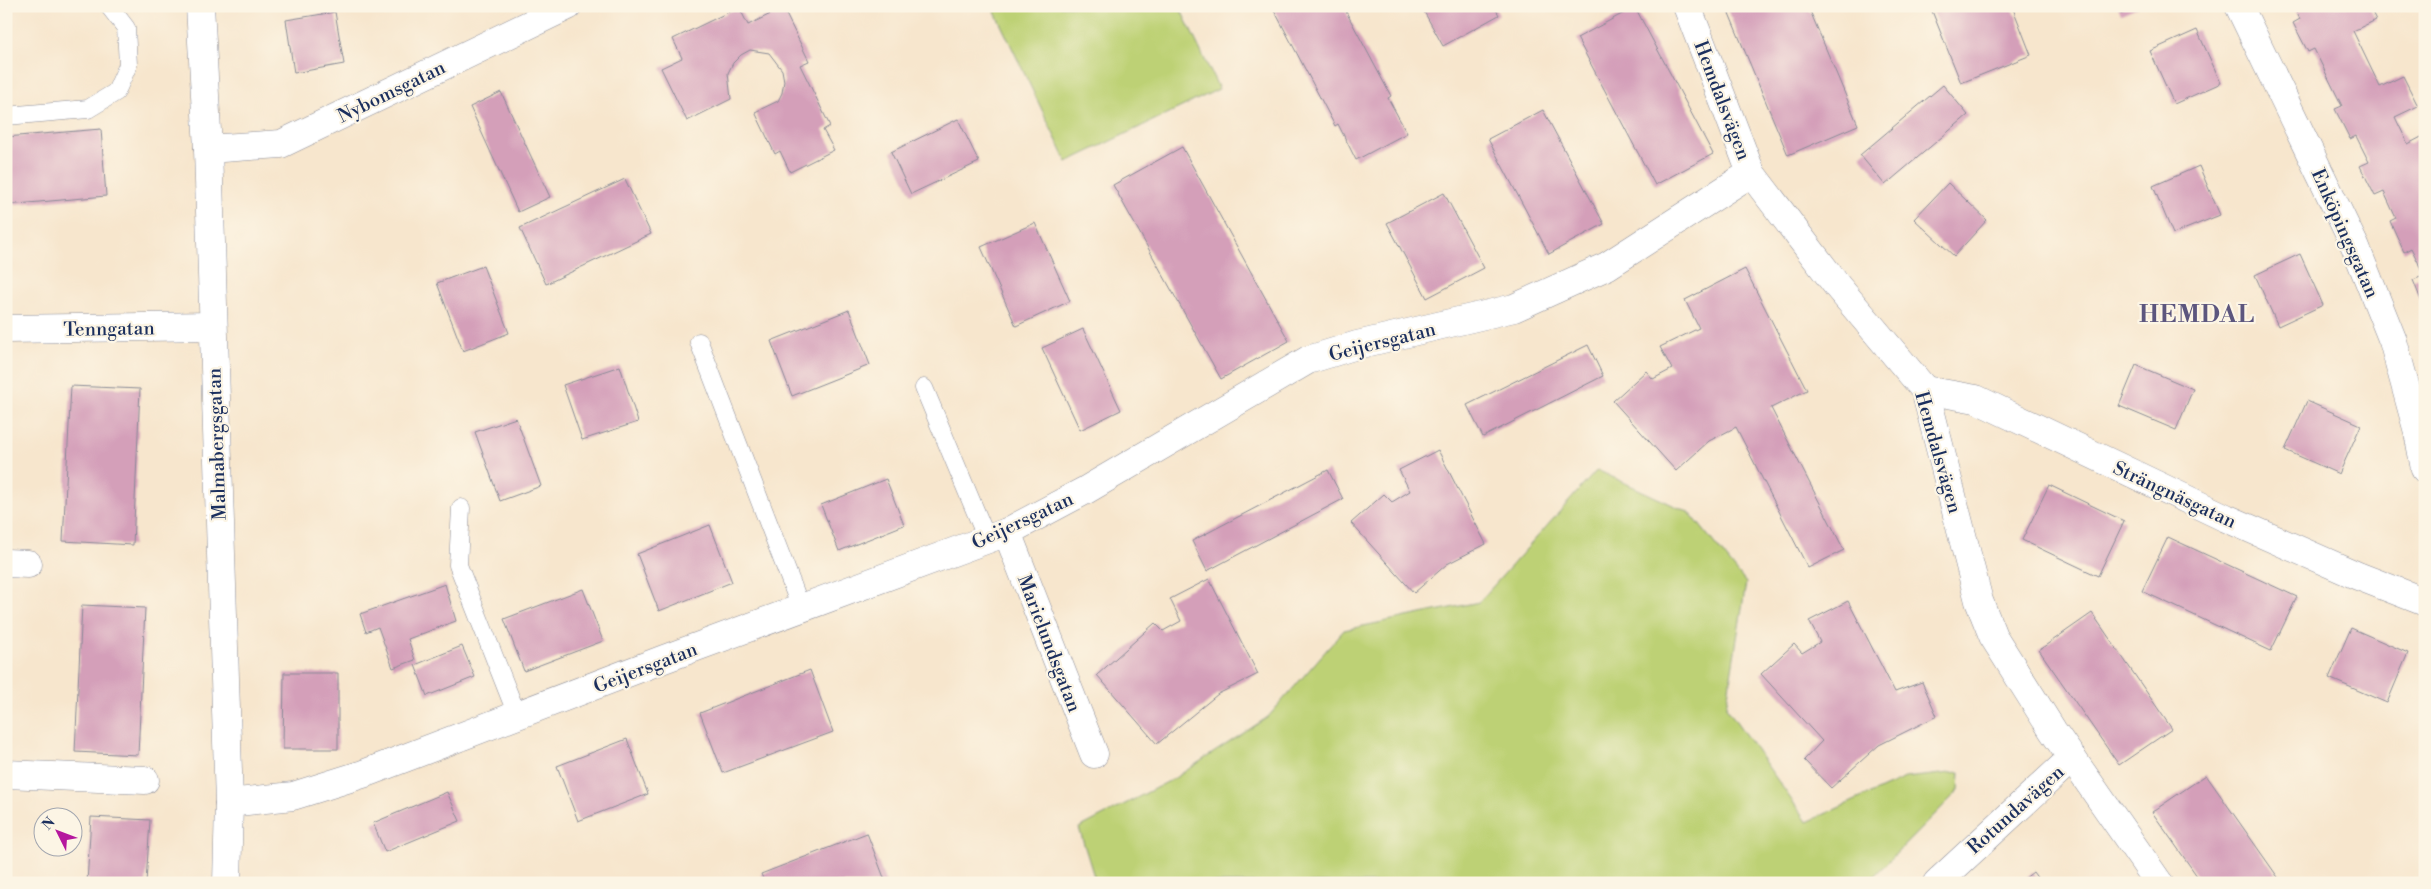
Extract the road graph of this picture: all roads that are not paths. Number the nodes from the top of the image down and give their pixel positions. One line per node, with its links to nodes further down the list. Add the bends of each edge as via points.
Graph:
1 (109, 6): 6 (lane, via 126,28 128,65 116,92 88,109)
2 (200, 6): 7 (street, Malmabergsgatan)
3 (568, 6): 7 (street, Nybomsgatan, via 281,144)
4 (1687, 6): 8 (street, Hemdalsvägen)
5 (2239, 6): 14 (street, Enköpingsgatan, via 2355,246 2393,341)
6 (6, 116)
7 (208, 149): 9 (street, Malmabergsgatan)
8 (1751, 174): 13 (street, Hemdalsvägen, via 1838,287); 16 (street, Geijersgatan, via 1607,266 1514,308 1357,345 1308,360 1086,490)
9 (212, 326): 10 (street, Tenngatan); 24 (street, Malmabergsgatan)
10 (6, 329)
11 (699, 342): 18 (lane)
12 (924, 388): 16 (lane)
13 (1925, 390): 17 (street, Strängnäsgatan, via 1976,399 2226,518); 21 (street, Hemdalsvägen, via 1978,601 1993,636)
14 (2425, 469)
15 (461, 508): 19 (lane, via 458,565)
16 (997, 536): 18 (street, Geijersgatan); 20 (street, Marielundsgatan)
17 (2425, 602)
18 (801, 608): 19 (street, Geijersgatan)
19 (517, 715): 24 (street, Geijersgatan, via 363,774 293,796)
20 (1094, 754)
21 (2072, 758): 26 (street, Rotundavägen); 27 (street, Hemdalsvägen)
22 (6, 774): 23 (street)
23 (145, 780)
24 (229, 803): 25 (street, Malmabergsgatan)
25 (227, 883)
26 (1937, 883)
27 (2159, 883)

